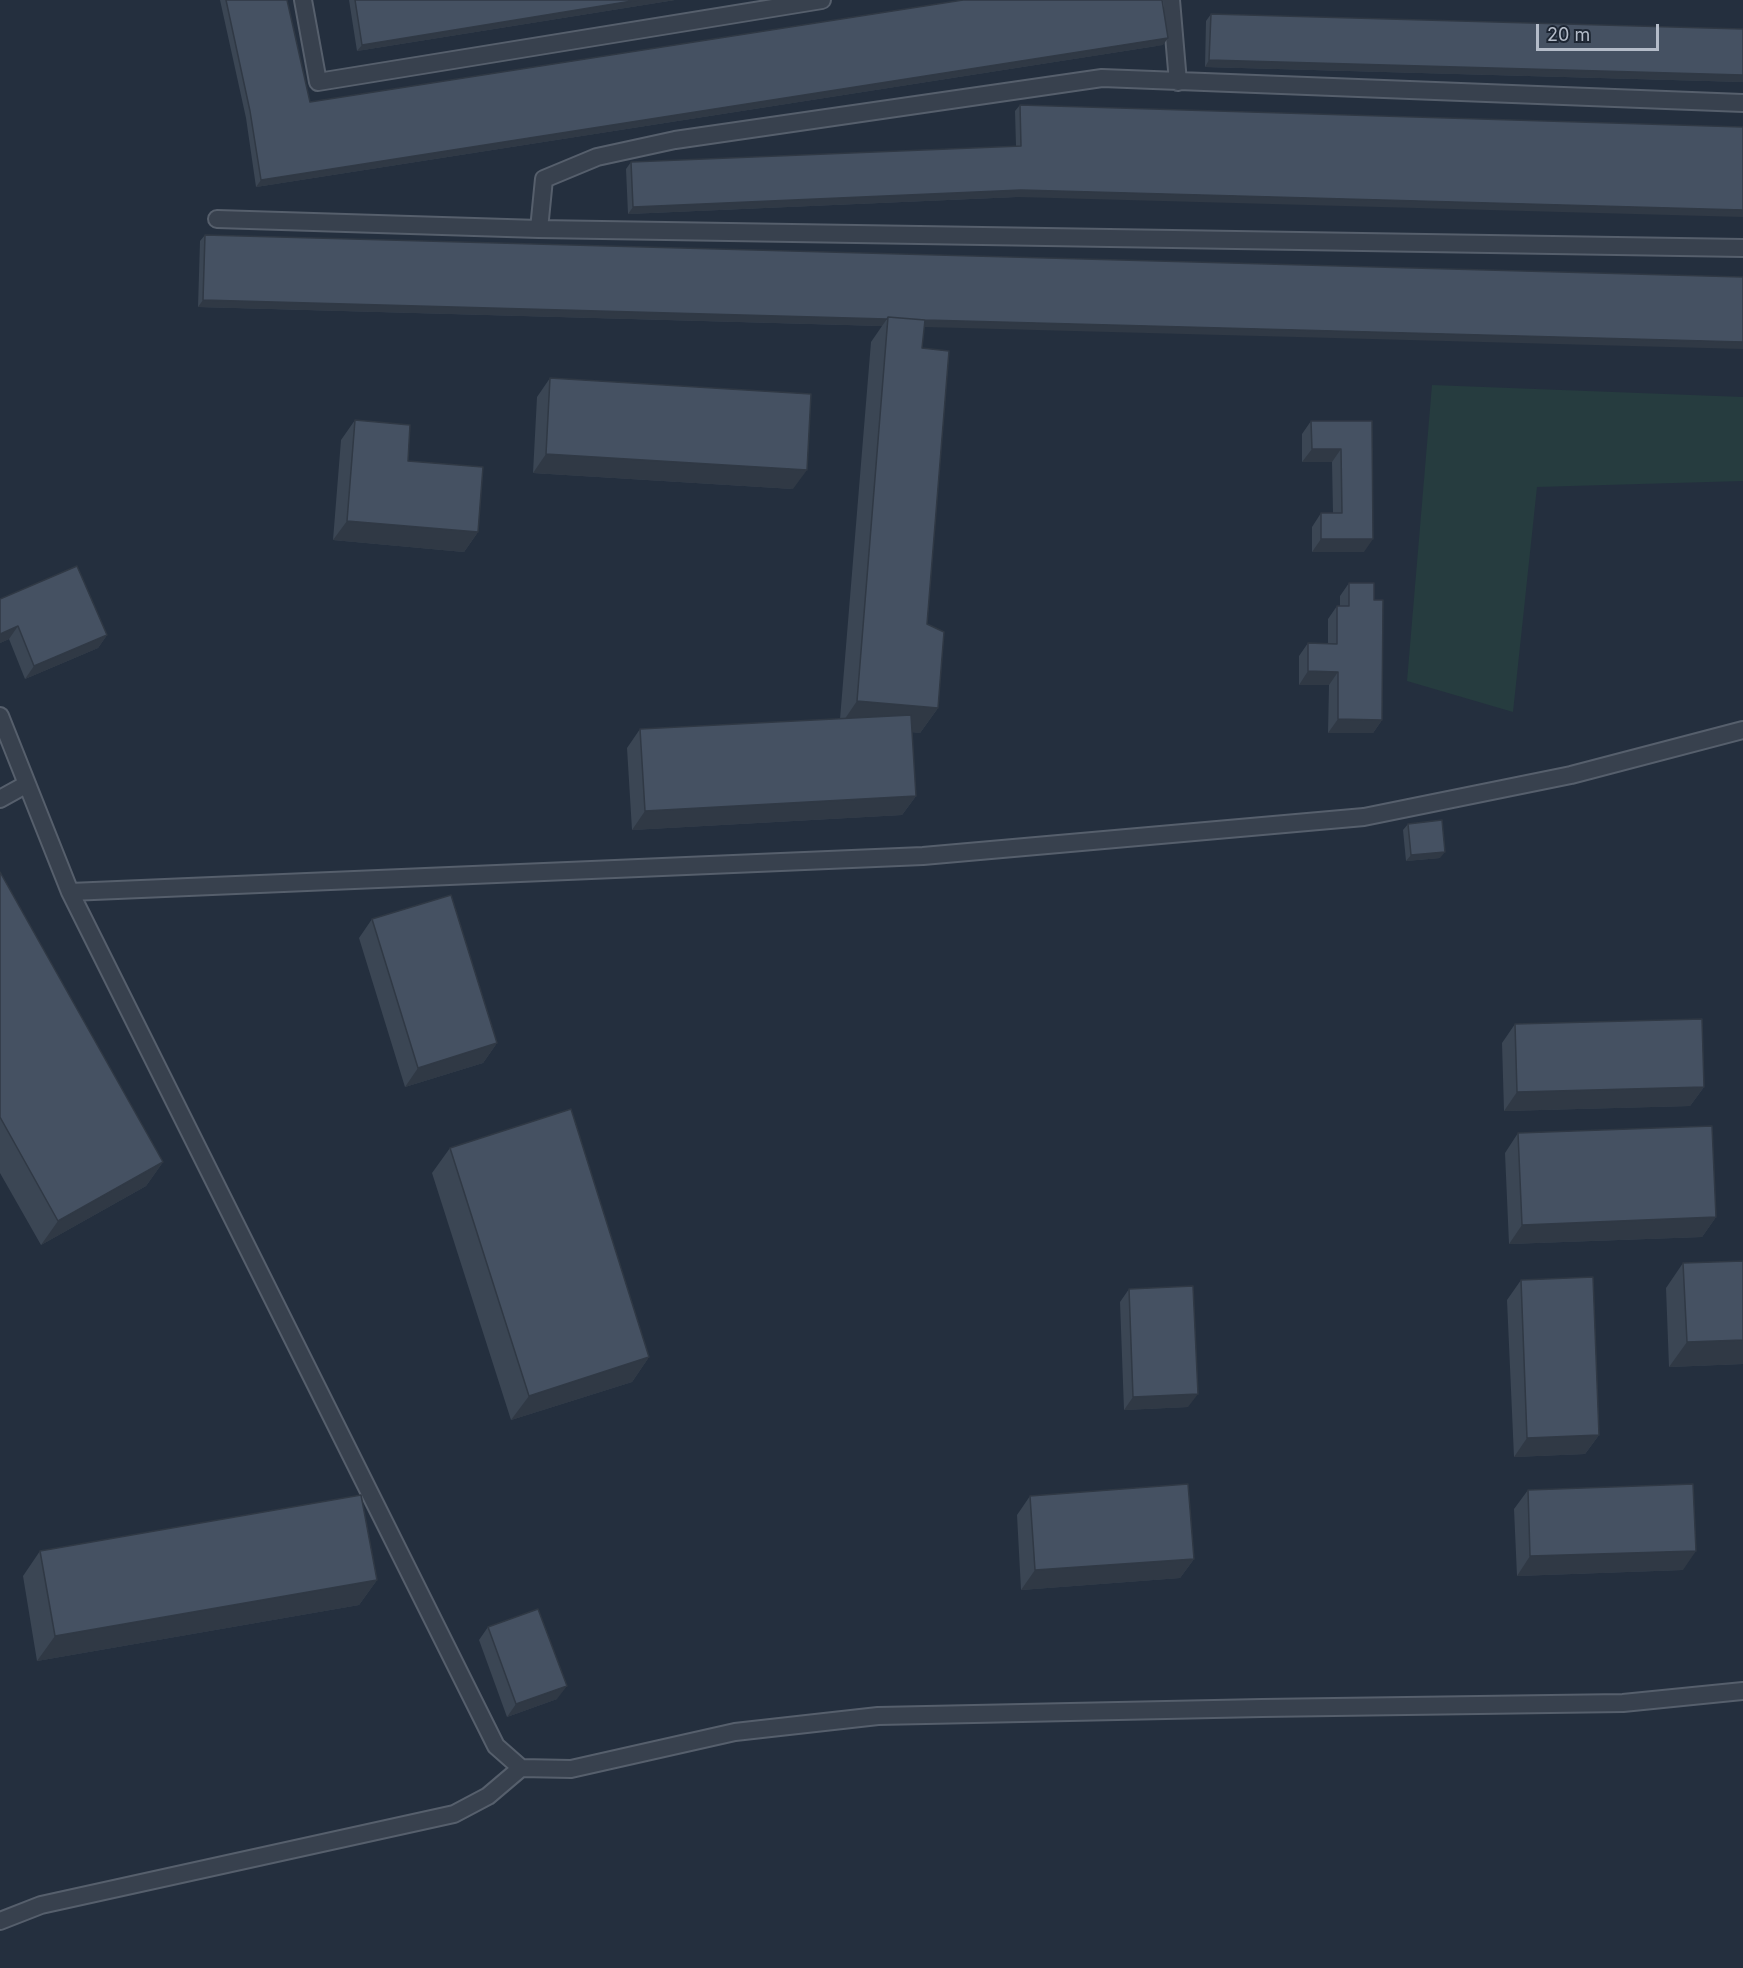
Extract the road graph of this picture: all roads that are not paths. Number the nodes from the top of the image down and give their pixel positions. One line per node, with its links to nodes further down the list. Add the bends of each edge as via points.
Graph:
1 (303, 0): 2 (lane, via 318,82)
2 (822, 0)
3 (1171, 0): 4 (lane)
4 (1178, 82): 5 (lane); 7 (lane, via 1102,78 675,140 597,157 544,179)
5 (1743, 103)
6 (217, 219): 7 (lane)
7 (539, 229): 8 (lane)
8 (1743, 248)
9 (0, 716): 11 (lane)
10 (1743, 730): 13 (lane, via 1571,775 1364,816 923,856)
11 (27, 784): 12 (lane); 13 (lane)
12 (0, 799)
13 (70, 892): 15 (lane, via 496,1746)
14 (1743, 1691): 15 (lane, via 1623,1703 878,1716 735,1732 571,1769)
15 (521, 1768): 16 (lane, via 488,1796 453,1814 41,1905)
16 (0, 1921)

